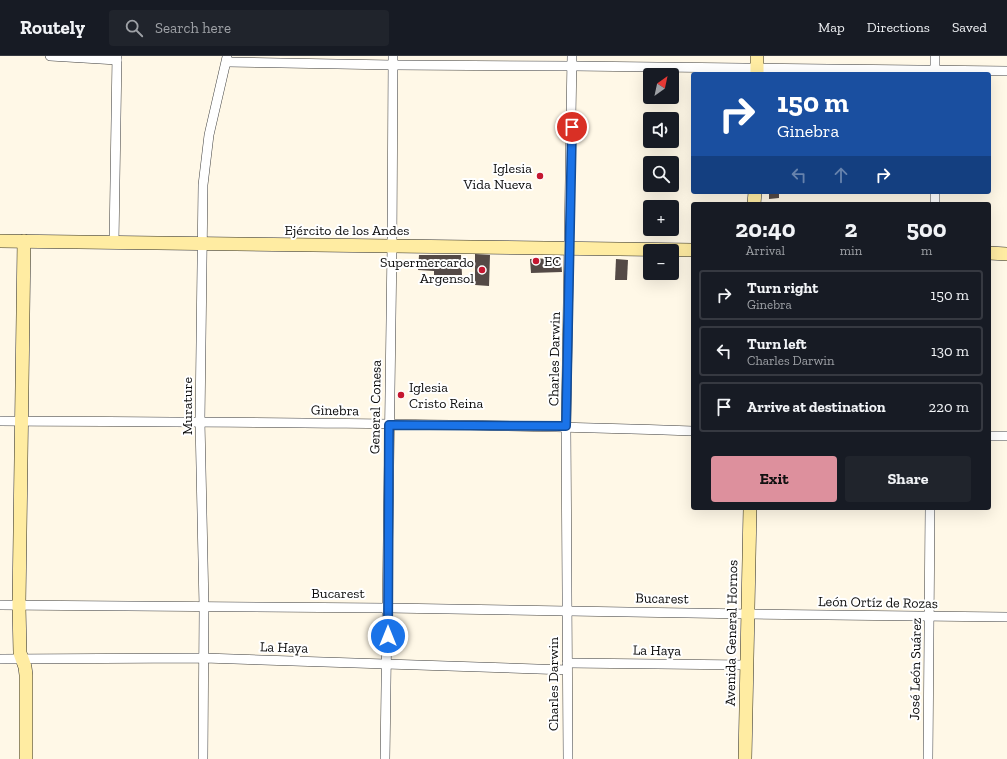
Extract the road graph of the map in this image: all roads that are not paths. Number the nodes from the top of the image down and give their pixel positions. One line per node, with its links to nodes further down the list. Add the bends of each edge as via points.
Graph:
1 (50, 56): 4 (street)
2 (572, 56): 7 (street, Charles Darwin)
3 (935, 56): 10 (street)
4 (117, 58): 13 (street)
5 (227, 59): 6 (street); 14 (street, Murature, via 207,149 203,185)
6 (393, 61): 7 (street); 15 (street, General Conesa)
7 (572, 66): 8 (street); 16 (street, Charles Darwin)
8 (757, 66): 10 (street)
9 (1007, 71): 10 (street)
10 (935, 72)
11 (0, 241): 12 (main road, Ejército de los Andes)
12 (24, 241): 13 (main road, Ejército de los Andes); 21 (main road)
13 (114, 242): 14 (main road, Ejército de los Andes)
14 (203, 245): 15 (main road, Ejército de los Andes); 22 (street, Murature)
15 (392, 246): 16 (main road, Ejército de los Andes); 23 (street, General Conesa)
16 (570, 248): 17 (main road, Ejército de los Andes); 24 (street, Charles Darwin)
17 (691, 250)
18 (991, 253): 19 (main road)
19 (1007, 254)
20 (0, 421): 21 (street, Ginebra)
21 (22, 421): 22 (street, Ginebra); 31 (main road)
22 (200, 421): 23 (street, Ginebra); 32 (street, Murature)
23 (389, 425): 24 (street, Ginebra); 33 (street, General Conesa)
24 (566, 426): 25 (street, Ginebra); 34 (street, Charles Darwin)
25 (691, 431)
26 (991, 436): 27 (street)
27 (1007, 436)
28 (750, 510): 35 (main road, Avenida General Hornos)
29 (930, 510): 36 (street, José León Suárez)
30 (0, 605): 31 (street, Bucarest)
31 (19, 605): 32 (street, Bucarest); 40 (main road)
32 (204, 607): 33 (street, Bucarest); 38 (street, Murature)
33 (388, 608): 34 (street, Bucarest); 41 (street, General Conesa)
34 (566, 610): 35 (street, Bucarest); 43 (street, Charles Darwin)
35 (748, 614): 36 (street, León Ortíz de Rozas); 42 (main road, Avenida General Hornos)
36 (930, 616): 37 (street, León Ortíz de Rozas); 49 (street, José León Suárez)
37 (1007, 617)
38 (204, 658): 40 (street, La Haya); 41 (street, La Haya); 45 (street, Murature)
39 (0, 659): 40 (street, La Haya)
40 (22, 659): 44 (main road, via 26,675)
41 (388, 664): 43 (street, La Haya); 46 (street, General Conesa)
42 (746, 665): 43 (street, La Haya); 48 (main road, Avenida General Hornos)
43 (567, 666): 47 (street, Charles Darwin)
44 (26, 759)
45 (203, 759)
46 (385, 759)
47 (568, 759)
48 (745, 759)
49 (928, 759)

